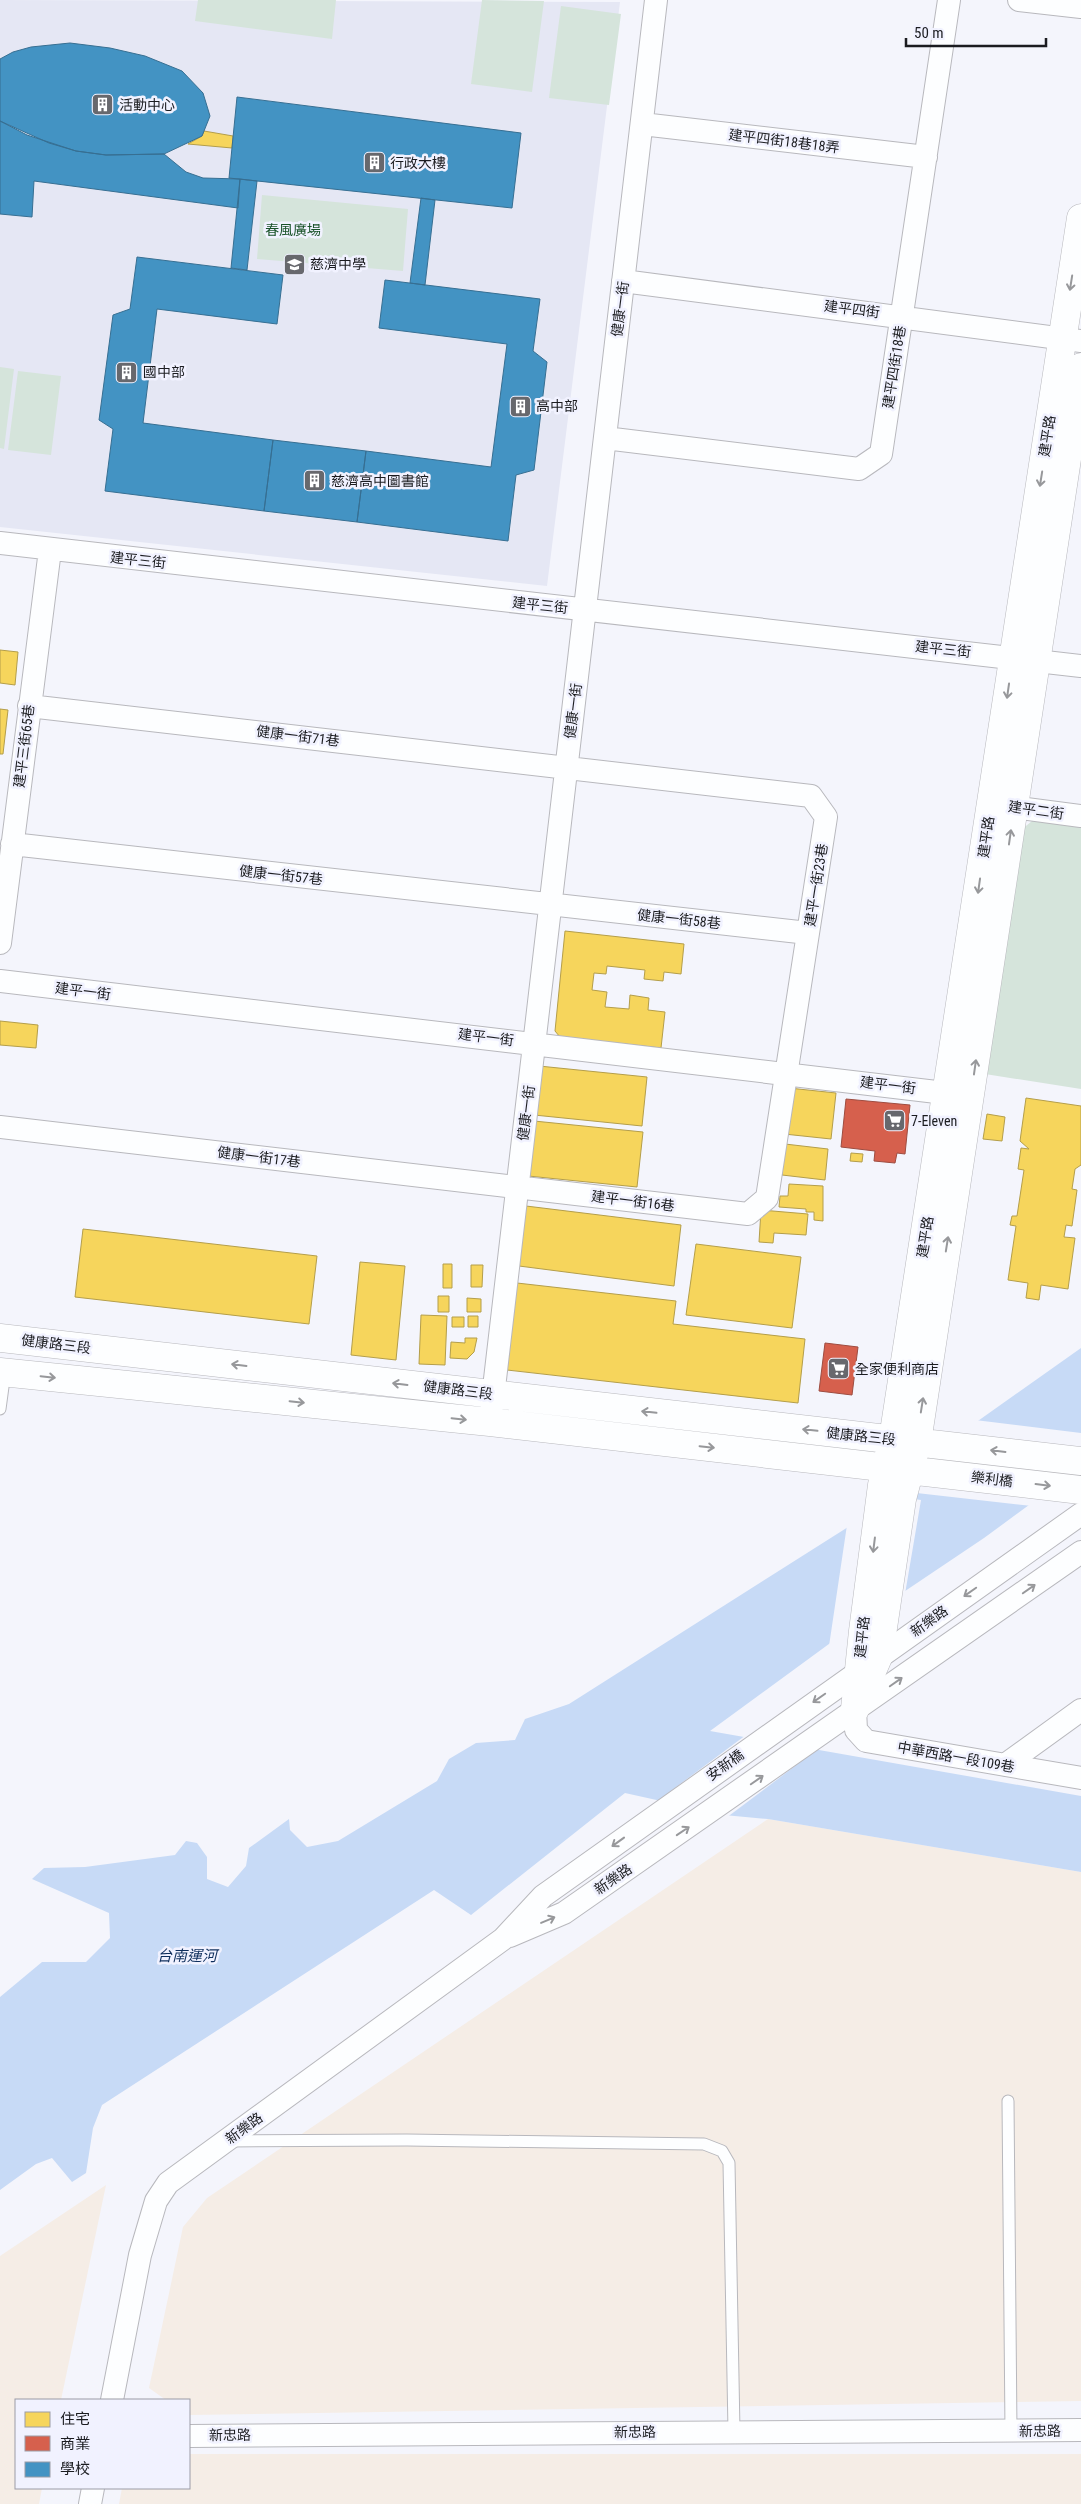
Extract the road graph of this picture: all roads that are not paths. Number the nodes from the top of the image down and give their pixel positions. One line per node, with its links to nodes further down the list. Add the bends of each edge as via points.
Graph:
1 (656, 0): 5 (street, 健康一街)
2 (949, 0): 6 (street, 建平四街18巷)
3 (1019, 0): 4 (street)
4 (1081, 7)
5 (642, 124): 6 (street, 建平四街18巷18弄); 8 (street, 健康一街)
6 (926, 157): 9 (street, 建平四街18巷)
7 (1081, 218): 10 (street, 建平路, one-way to 10)
8 (623, 281): 9 (street, 建平四街); 12 (street, 健康一街)
9 (902, 316): 10 (street, 建平四街); 12 (street, 建平四街18巷, via 881,454 860,469)
10 (1072, 339): 16 (street, 建平路, one-way to 16)
11 (1081, 367): 16 (street, 建平路)
12 (605, 438): 15 (street, 健康一街)
13 (0, 543): 14 (street, 建平三街)
14 (50, 550): 15 (street, 建平三街); 18 (street, 建平三街65巷)
15 (585, 610): 16 (street, 建平三街); 19 (street, 健康一街)
16 (1025, 659): 17 (street, 建平三街); 20 (street, 建平路)
17 (1081, 666)
18 (30, 706): 19 (street, 健康一街71巷); 22 (street, 建平三街65巷)
19 (566, 767): 23 (street, 健康一街); 24 (street, 建平一街23巷, via 811,796 826,817)
20 (1002, 806): 21 (street, 建平二街); 29 (street, 建平路)
21 (1081, 816)
22 (12, 844): 23 (street, 健康一街57巷); 25 (street, 建平三街65巷)
23 (550, 905): 24 (street, 健康一街58巷); 27 (street, 健康一街)
24 (808, 933): 28 (street, 建平一街23巷)
25 (0, 943)
26 (0, 981): 27 (street, 建平一街)
27 (534, 1043): 28 (street, 建平一街); 31 (street, 健康一街)
28 (786, 1072): 29 (street, 建平一街); 32 (street, 建平一街23巷, via 767,1198)
29 (960, 1094): 38 (street, 建平路)
30 (0, 1127): 31 (street, 健康一街17巷)
31 (518, 1187): 32 (street, 建平一街16巷); 35 (street, 健康一街)
32 (748, 1214)
33 (0, 1338): 35 (street, 健康路三段, one-way to 33)
34 (3, 1372): 36 (lane); 37 (street, 健康路三段, one-way to 37)
35 (494, 1394): 37 (street, 健康一街); 38 (street, 健康路三段, one-way to 35)
36 (0, 1409)
37 (490, 1422): 40 (street, 健康路三段, one-way to 40)
38 (905, 1441): 39 (street, 樂利橋, one-way to 38); 40 (street, 建平路)
39 (1081, 1461)
40 (897, 1468): 41 (street, 樂利橋, one-way to 41); 42 (street, 建平路)
41 (1079, 1497): 44 (street, 新樂路, one-way to 44)
42 (891, 1498): 44 (street, 建平路, via 886,1616); 44 (street, 建平路, one-way to 44, via 863,1630)
43 (1081, 1552): 45 (street, one-way to 43)
44 (869, 1663): 45 (street, 建平路); 47 (street, 新樂路, one-way to 47)
45 (856, 1709): 48 (street, 中華西路一段109巷, via 856,1730 866,1741); 51 (street, 新樂路, one-way to 45, via 564,1913)
46 (1081, 1710): 48 (street)
47 (777, 1728): 50 (street, 安新橋)
48 (1005, 1765): 49 (street, 中華西路一段109巷)
49 (1080, 1776)
50 (672, 1803): 51 (street, 新樂路, one-way to 51, via 543,1896)
51 (503, 1939): 53 (street, 新樂路)
52 (1008, 2101): 57 (lane)
53 (225, 2142): 54 (street, 新樂路, via 168,2183 156,2201 140,2255); 56 (lane, via 407,2140 704,2144 722,2151 729,2163)
54 (112, 2399)
55 (1081, 2430): 57 (street, 新忠路)
56 (734, 2431): 57 (street, 新忠路); 58 (street, 新忠路)
57 (1011, 2431)
58 (190, 2436)
59 (93, 2489): 60 (street)
60 (90, 2504)

